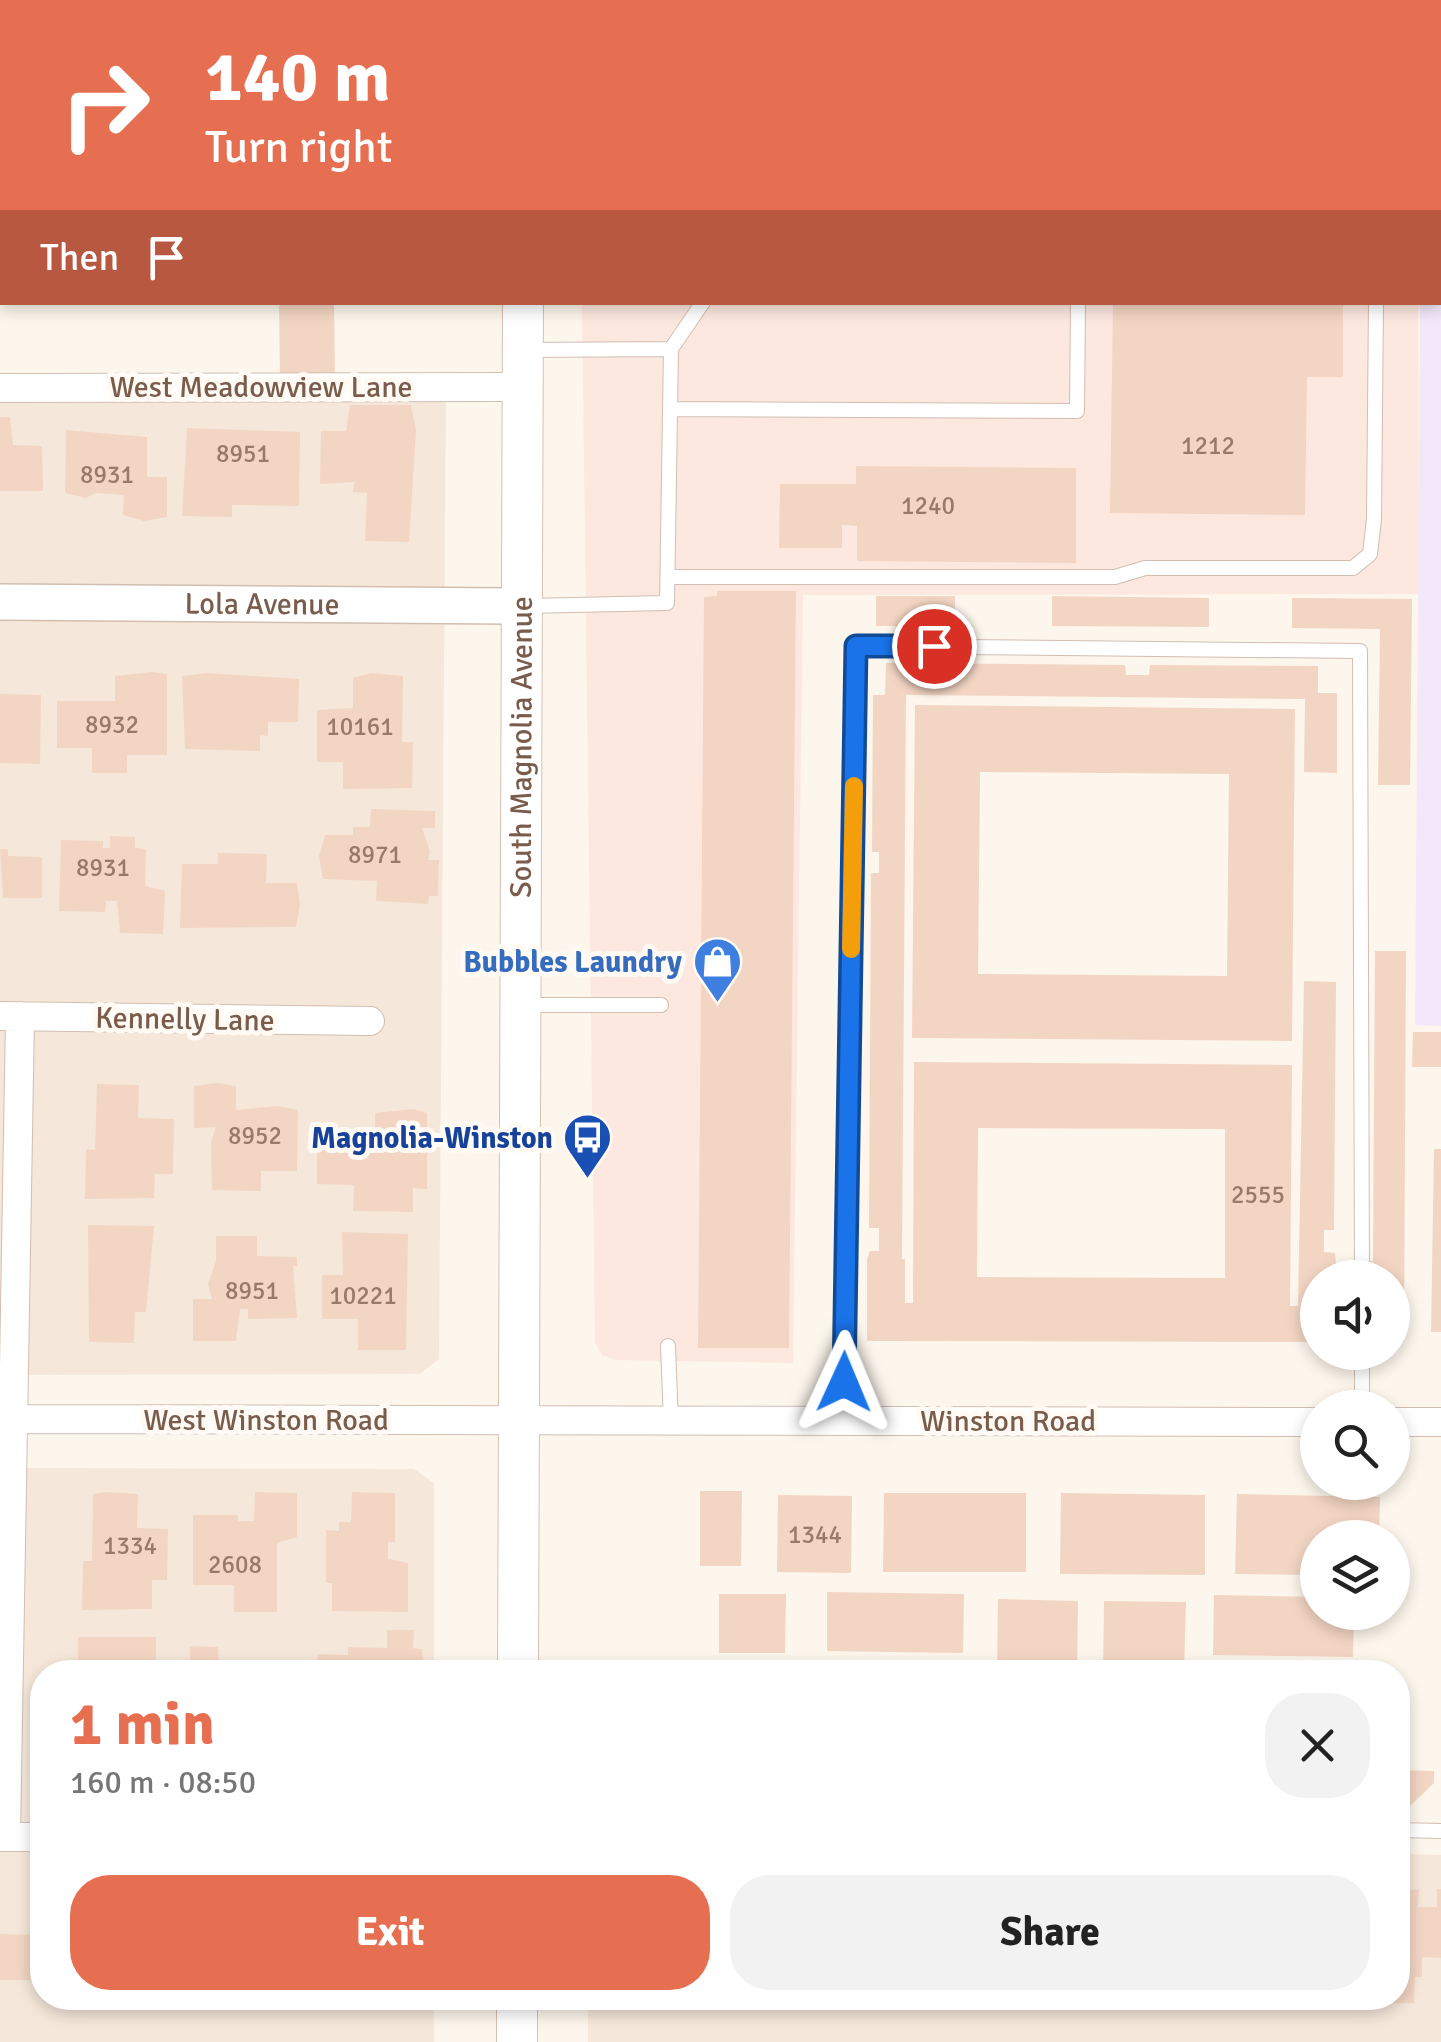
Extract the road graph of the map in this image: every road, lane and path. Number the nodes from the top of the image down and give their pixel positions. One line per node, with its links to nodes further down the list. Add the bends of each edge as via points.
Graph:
1 (523, 305): 6 (main road, South Magnolia Avenue)
2 (700, 305): 5 (lane)
3 (1078, 305): 8 (lane, via 1078,411)
4 (1376, 305): 9 (lane, via 1374,520 1370,554 1353,568)
5 (672, 349): 6 (lane); 8 (lane)
6 (523, 368): 7 (street, West Meadowview Lane); 11 (main road, South Magnolia Avenue)
7 (0, 388)
8 (670, 409): 9 (lane)
9 (668, 577): 11 (lane, via 668,603)
10 (0, 602): 11 (street, Lola Avenue)
11 (524, 606): 12 (main road, South Magnolia Avenue)
12 (520, 1005): 13 (lane); 20 (main road, South Magnolia Avenue)
13 (661, 1005)
14 (10, 1016): 15 (street, Kennelly Lane); 18 (street)
15 (370, 1021)
16 (1362, 1260): 19 (lane, via 1360,651 856,646)
17 (668, 1346): 21 (lane)
18 (15, 1418): 20 (street, West Winston Road); 28 (street)
19 (843, 1420): 21 (street, Winston Road); 22 (street, Winston Road)
20 (518, 1422): 21 (street, Winston Road); 25 (main road, South Magnolia Avenue)
21 (670, 1422)
22 (1300, 1422)
23 (1410, 1422): 24 (street)
24 (1441, 1422)
25 (518, 1660)
26 (1410, 1830): 27 (lane)
27 (1441, 1831)
28 (3, 1837): 29 (street)
29 (30, 1837)
30 (517, 2010): 31 (main road)
31 (517, 2042)

